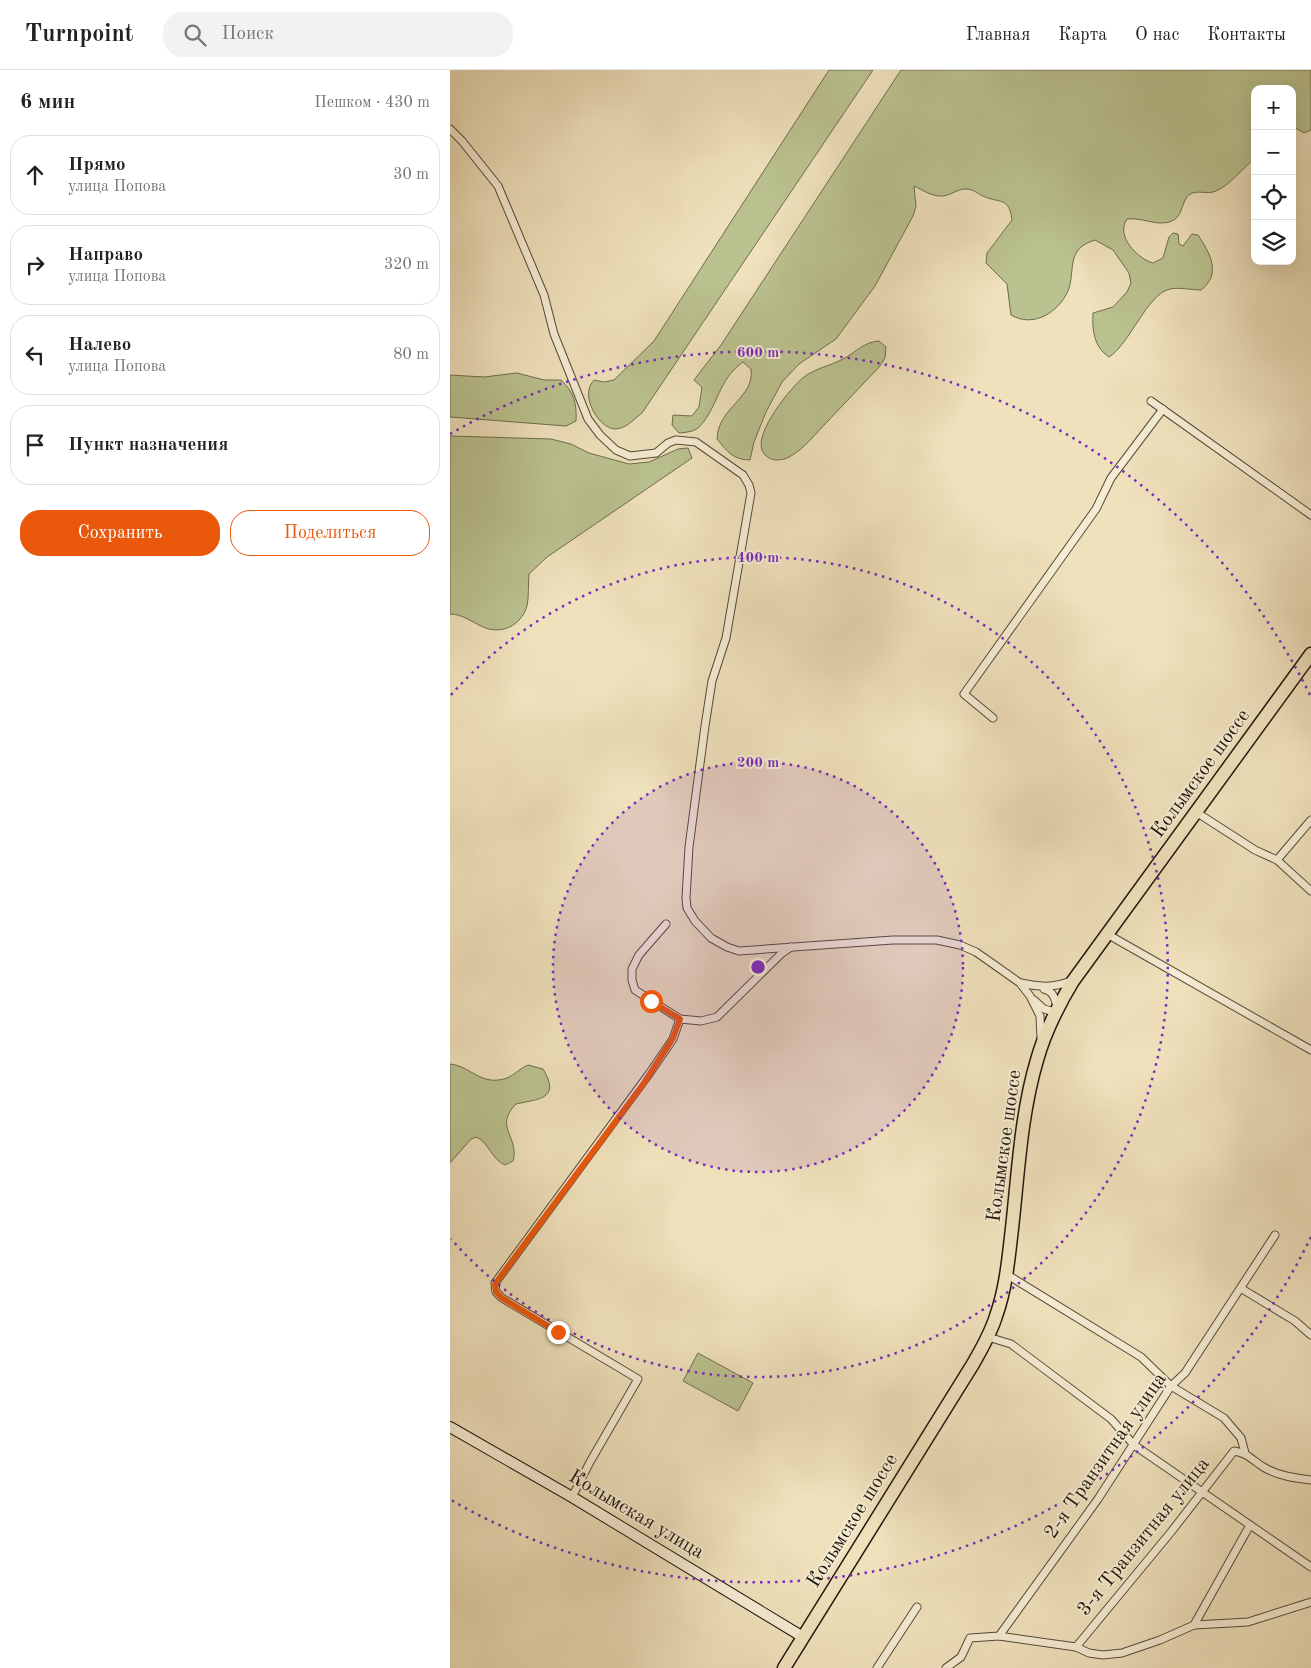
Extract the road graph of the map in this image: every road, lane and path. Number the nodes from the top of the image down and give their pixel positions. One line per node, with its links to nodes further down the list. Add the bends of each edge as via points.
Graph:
1 (450, 129): 13 (street, via 498,186 544,295 554,334 588,420 600,435 616,450 630,456 656,453 668,443 696,442 743,475 749,485 751,493 726,638 712,681 705,726 689,847 686,898 687,908 695,921 711,938 727,947 739,951)
2 (1151, 401): 3 (street)
3 (1163, 409): 4 (street); 6 (street, via 1111,478 1096,508 964,694)
4 (1311, 515)
5 (1311, 654): 7 (highway, Колымское шоссе)
6 (993, 718)
7 (1196, 812): 9 (street, via 1255,850); 12 (highway, Колымское шоссе)
8 (1311, 820): 9 (street)
9 (1277, 860): 10 (street)
10 (1311, 891)
11 (666, 924): 19 (street, via 639,955 632,969 632,980 635,990)
12 (1107, 934): 14 (highway, Колымское шоссе); 21 (street)
13 (794, 945): 15 (street, via 893,940 949,942 976,952); 19 (street, via 716,1017 701,1021)
14 (1074, 981): 16 (street); 18 (highway, Колымское шоссе)
15 (1020, 983): 16 (street); 17 (street)
16 (1038, 987): 18 (street, via 1050,990 1055,997)
17 (1030, 996): 18 (street, via 1044,1009); 20 (street, via 1040,1016)
18 (1056, 1009): 20 (highway, Колымское шоссе)
19 (680, 1019): 33 (street, via 673,1038 644,1083 495,1284 496,1292 502,1298 638,1379)
20 (1042, 1044): 23 (highway, Колымское шоссе, via 1026,1111)
21 (1311, 1050)
22 (1275, 1235): 24 (street, 2-я Транзитная улица)
23 (1006, 1274): 26 (highway, Колымское шоссе); 27 (street, via 1141,1358)
24 (1242, 1289): 25 (street, via 1296,1321); 27 (street, 2-я Транзитная улица, via 1185,1373)
25 (1311, 1335)
26 (988, 1337): 29 (street, via 1011,1344 1110,1419); 40 (highway, Колымское шоссе)
27 (1171, 1386): 29 (street, 2-я Транзитная улица); 30 (street, via 1224,1418 1241,1438)
28 (450, 1427): 33 (street, Колымская улица)
29 (1134, 1444): 32 (street); 39 (street, 2-я Транзитная улица, via 1098,1500)
30 (1245, 1453): 31 (street, via 1265,1468); 32 (street, 3-я Транзитная улица, via 1234,1451)
31 (1311, 1480)
32 (1202, 1491): 34 (street); 41 (street, 3-я Транзитная улица)
33 (572, 1497): 40 (street, Колымская улица)
34 (1250, 1524): 35 (street); 38 (street)
35 (1311, 1567)
36 (1311, 1602): 38 (street, via 1248,1622)
37 (917, 1607): 43 (street)
38 (1194, 1625): 41 (street, via 1122,1653 1104,1655)
39 (999, 1636): 41 (street); 44 (street, via 970,1638 961,1657)
40 (803, 1637): 42 (highway, Колымское шоссе)
41 (1076, 1647)
42 (784, 1668)
43 (877, 1668)
44 (946, 1668)

